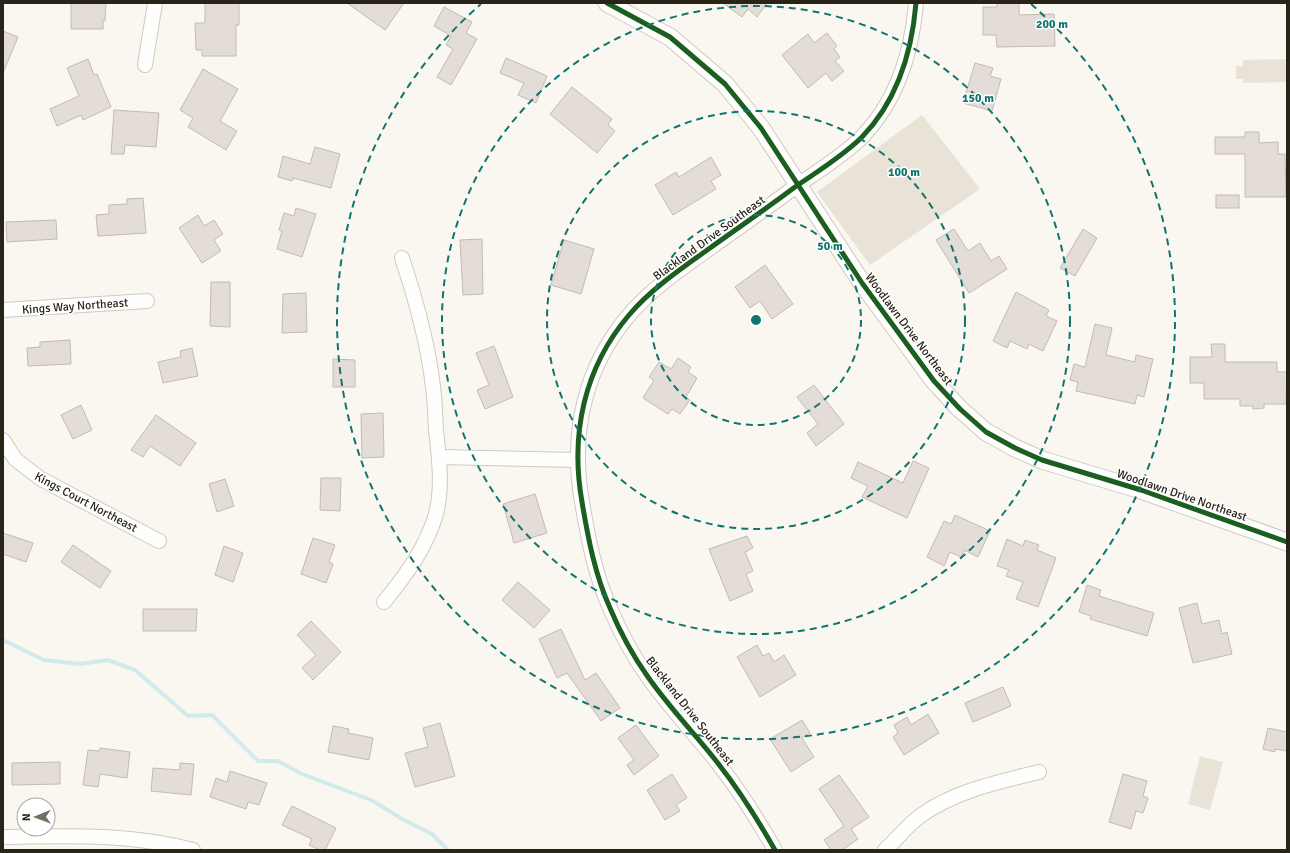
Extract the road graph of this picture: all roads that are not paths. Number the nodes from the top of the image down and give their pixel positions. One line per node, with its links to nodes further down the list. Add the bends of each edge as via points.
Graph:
1 (155, 3): 4 (street)
2 (607, 3): 5 (street, Woodlawn Drive Northeast, via 670,37 725,84 760,128)
3 (916, 3): 5 (street, Blackland Drive Southeast, via 914,27 906,59 900,78 884,108 862,136 834,160)
4 (144, 65)
5 (798, 185): 11 (street, Blackland Drive Southeast, via 683,267 630,314 604,349 592,376 578,431); 13 (street, Woodlawn Drive Northeast, via 862,283 934,381 986,432 1042,460 1142,490)
6 (402, 258): 10 (street, via 421,317 433,388)
7 (147, 301): 8 (street, Kings Way Northeast)
8 (3, 310)
9 (3, 440): 12 (street, Kings Court Northeast, via 14,459 41,479)
10 (439, 458): 11 (street); 14 (street, via 437,506 428,535 410,570)
11 (577, 460): 18 (street, Blackland Drive Southeast, via 579,486 592,552 600,581 616,620 648,677 746,802)
12 (159, 541)
13 (1287, 542)
14 (384, 602)
15 (1040, 772): 19 (street, via 974,789 946,801 920,816)
16 (3, 836): 17 (street, via 110,836)
17 (193, 850)
18 (775, 850)
19 (885, 850)

